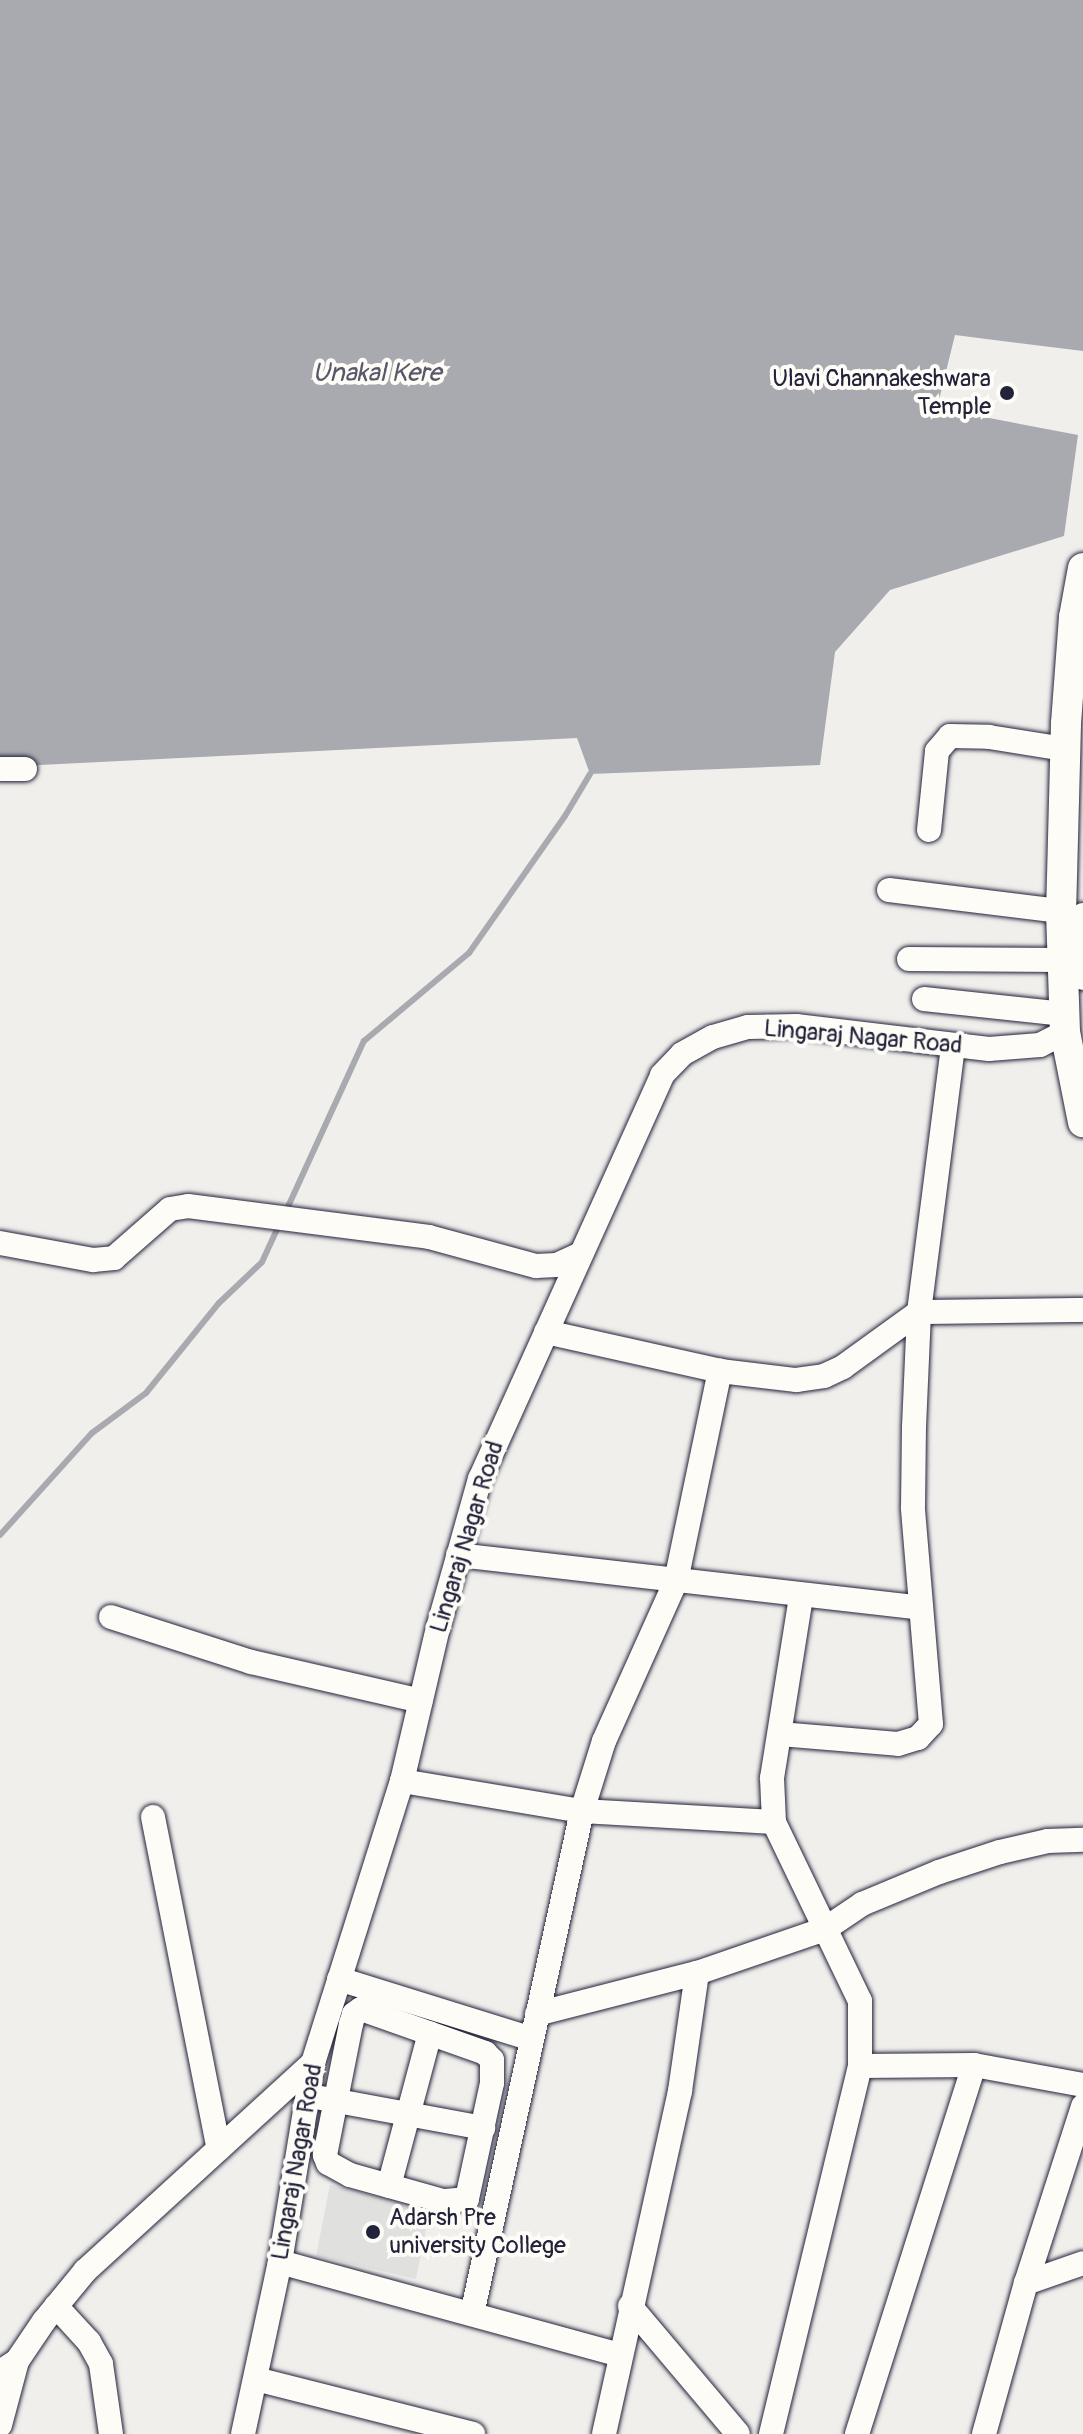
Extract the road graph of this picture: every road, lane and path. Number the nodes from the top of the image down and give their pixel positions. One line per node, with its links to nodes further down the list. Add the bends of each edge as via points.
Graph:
1 (1083, 568): 2 (main road)
2 (1079, 615): 3 (main road)
3 (1065, 749): 6 (street, via 950,736 937,751); 8 (main road)
4 (0, 769): 5 (street)
5 (25, 769)
6 (929, 830)
7 (889, 890): 8 (street)
8 (1072, 913): 10 (main road)
9 (909, 959): 10 (street)
10 (1072, 969): 12 (main road)
11 (924, 999): 12 (street)
12 (1065, 1023): 13 (street, Lingaraj Nagar Road, via 1040,1045 1021,1049); 14 (main road)
13 (953, 1045): 16 (street, Lingaraj Nagar Road, via 796,1026 748,1027 702,1042 662,1075); 18 (street)
14 (1083, 1122)
15 (0, 1243): 16 (street, via 93,1260 114,1258 170,1209 188,1206 429,1237 536,1266 557,1265)
16 (581, 1254): 19 (street, Lingaraj Nagar Road)
17 (1083, 1310): 18 (street)
18 (919, 1312): 20 (street, via 863,1355 824,1376 796,1380); 24 (street, via 913,1508)
19 (546, 1332): 20 (street); 21 (street, Lingaraj Nagar Road, via 497,1436)
20 (720, 1371): 22 (street)
21 (458, 1555): 22 (street); 26 (street, Lingaraj Nagar Road)
22 (676, 1581): 23 (street); 29 (street, via 604,1741)
23 (801, 1596): 24 (street); 27 (street)
24 (920, 1608): 27 (street, via 932,1714 927,1732 898,1744)
25 (111, 1617): 26 (street, via 251,1662)
26 (421, 1701): 28 (street, Lingaraj Nagar Road)
27 (780, 1734): 31 (street, via 772,1778)
28 (402, 1781): 29 (street); 35 (street, Lingaraj Nagar Road)
29 (582, 1811): 31 (street); 36 (street)
30 (153, 1817): 48 (street)
31 (774, 1822): 33 (street)
32 (1083, 1840): 33 (street, via 1048,1841 939,1872 862,1904)
33 (825, 1929): 34 (street); 41 (street, via 860,2001)
34 (697, 1973): 36 (street); 54 (street, via 680,2091)
35 (339, 1979): 38 (street); 39 (street, Lingaraj Nagar Road)
36 (537, 2014): 38 (street)
37 (430, 2033): 44 (street, via 361,2009 354,2014); 46 (street); 47 (street, via 492,2060 495,2068)
38 (532, 2039): 55 (street)
39 (313, 2063): 43 (street, Lingaraj Nagar Road); 48 (street)
40 (974, 2065): 41 (street); 42 (street); 66 (street)
41 (860, 2066): 65 (street)
42 (1083, 2085)
43 (307, 2096): 44 (street); 50 (street, Lingaraj Nagar Road)
44 (336, 2099): 46 (street); 49 (street, via 328,2163)
45 (1083, 2106): 52 (street)
46 (408, 2112): 47 (street); 49 (street)
47 (483, 2128): 49 (street, via 467,2199 443,2201)
48 (219, 2149): 53 (street, via 85,2271)
49 (389, 2186)
50 (280, 2262): 55 (street); 58 (street, Lingaraj Nagar Road)
51 (1083, 2263): 52 (street)
52 (1026, 2283): 67 (street)
53 (56, 2306): 57 (street); 60 (street, via 89,2342 101,2364)
54 (630, 2306): 56 (street); 64 (street)
55 (472, 2314): 56 (street)
56 (620, 2355): 63 (street)
57 (9, 2367): 59 (street)
58 (256, 2379): 61 (street, Lingaraj Nagar Road); 62 (street)
59 (0, 2425)
60 (111, 2434)
61 (243, 2434)
62 (473, 2434)
63 (604, 2434)
64 (738, 2434)
65 (771, 2434)
66 (857, 2434)
67 (984, 2434)

